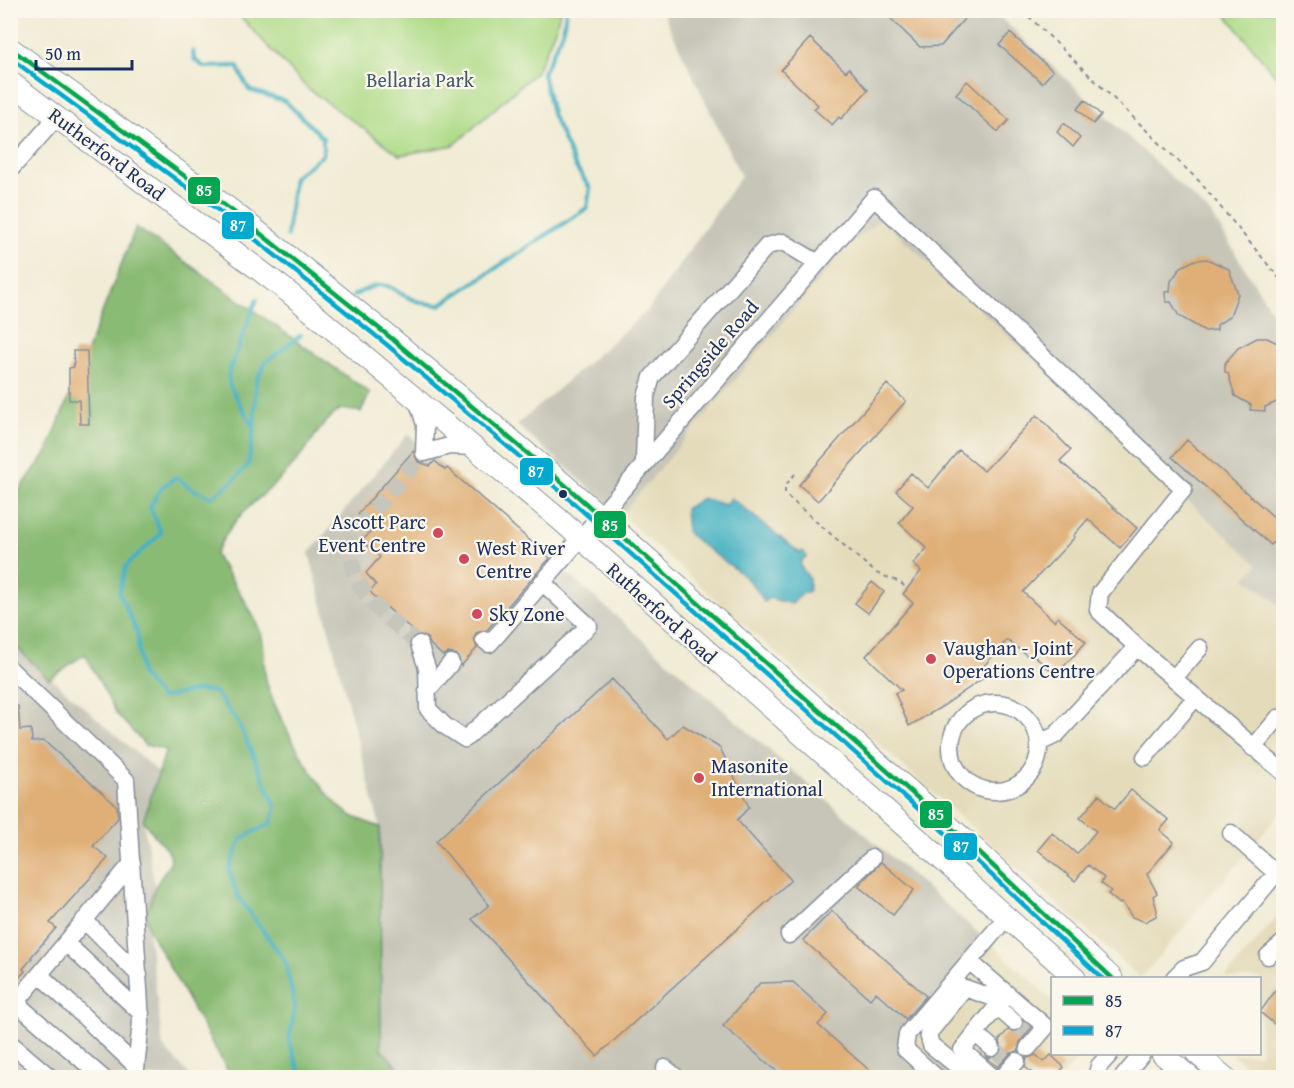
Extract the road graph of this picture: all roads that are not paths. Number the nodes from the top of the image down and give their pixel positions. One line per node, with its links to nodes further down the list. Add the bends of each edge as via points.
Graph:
1 (10, 48): 9 (main road, Rutherford Road, via 231,210 391,338)
2 (10, 82): 3 (main road, Rutherford Road)
3 (57, 117): 4 (street); 6 (main road, Rutherford Road, via 287,291)
4 (10, 170)
5 (818, 263): 8 (street, Springside Road); 8 (street, via 783,242 766,246 652,377 646,397); 14 (street, Springside Road, via 874,198 1184,489 1100,593 1098,610)
6 (418, 402): 7 (main road, Rutherford Road); 7 (street, via 425,425 424,453)
7 (473, 447): 10 (main road, Rutherford Road)
8 (644, 462): 9 (street, Springside Road)
9 (598, 515): 10 (street, Springside Road); 41 (main road, Rutherford Road, via 974,848)
10 (579, 537): 11 (street, Springside Road); 30 (main road, Rutherford Road)
11 (542, 582): 12 (street, Springside Road, via 489,644); 19 (street, via 589,626 465,739 433,717 428,709)
12 (484, 640)
13 (420, 644): 19 (street, via 427,668)
14 (1137, 647): 18 (street); 22 (street, via 1056,735)
15 (1200, 648): 18 (street)
16 (451, 663): 19 (street)
17 (10, 669): 28 (street, via 126,780)
18 (1174, 678): 20 (street)
19 (427, 691)
20 (1196, 697): 23 (street); 24 (street)
21 (1278, 718): 23 (street)
22 (1039, 743): 22 (street, via 1035,729 1022,713 1003,704 975,708 964,716 951,741 957,769 966,781 979,789 1001,790 1022,782 1032,771)
23 (1253, 748): 25 (street)
24 (1145, 757)
25 (1284, 774)
26 (1231, 833): 29 (street)
27 (872, 858): 32 (street)
28 (132, 863): 31 (street); 39 (street)
29 (1280, 868): 37 (street)
30 (1006, 918): 36 (street); 40 (main road, Rutherford Road)
31 (84, 920): 34 (street); 39 (street)
32 (789, 934)
33 (1284, 942): 35 (street)
34 (66, 943): 38 (street); 45 (street)
35 (1268, 956)
36 (969, 961): 43 (street); 61 (street, via 908,1034 905,1049)
37 (1201, 970): 42 (street, via 1184,968)
38 (40, 975): 44 (street); 57 (street)
39 (139, 975): 45 (street)
40 (1074, 977)
41 (1111, 977)
42 (1175, 977)
43 (1002, 1000): 46 (street); 47 (street); 51 (street, via 965,988 927,1034); 56 (street, via 1046,1027)
44 (13, 1007): 60 (street)
45 (141, 1013): 57 (street)
46 (1014, 1022)
47 (975, 1033): 49 (street); 50 (street)
48 (10, 1043): 59 (street)
49 (992, 1048)
50 (962, 1050): 51 (street); 62 (street)
51 (939, 1052): 58 (street)
52 (1108, 1055): 63 (street)
53 (1140, 1055): 64 (street)
54 (1164, 1055): 65 (main road)
55 (1199, 1055): 66 (main road)
56 (1019, 1056)
57 (136, 1072)
58 (967, 1074)
59 (51, 1077)
60 (103, 1077)
61 (937, 1077)
62 (994, 1077)
63 (1096, 1077)
64 (1122, 1077)
65 (1191, 1077)
66 (1226, 1077)

